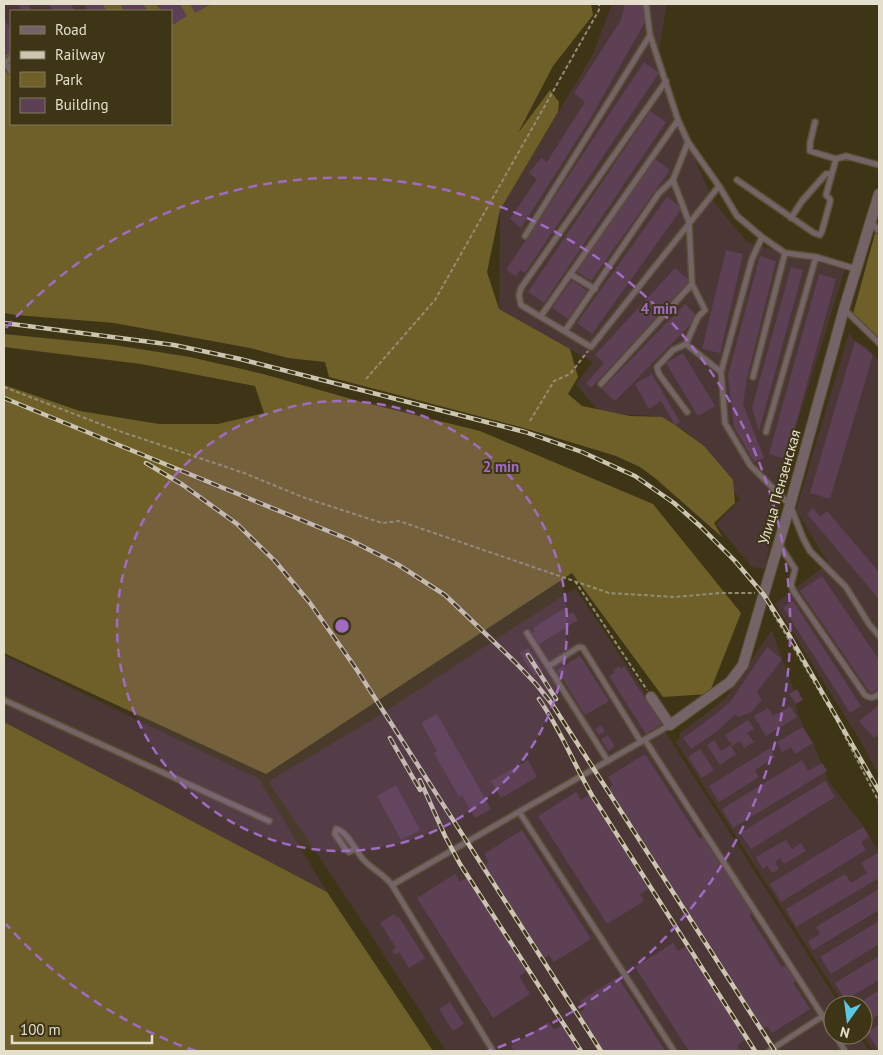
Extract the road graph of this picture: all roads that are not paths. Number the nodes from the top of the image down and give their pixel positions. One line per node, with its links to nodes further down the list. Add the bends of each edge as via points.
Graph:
1 (646, 4): 2 (lane)
2 (650, 35): 3 (lane); 18 (lane)
3 (666, 81): 4 (lane); 27 (lane, via 521,288 521,304)
4 (678, 120): 6 (lane); 23 (lane)
5 (815, 122): 7 (lane, via 810,151)
6 (688, 142): 10 (lane); 12 (lane)
7 (836, 158): 8 (lane, via 846,156); 9 (lane)
8 (879, 165)
9 (831, 174): 14 (lane, via 824,176); 14 (lane, via 826,195 831,200 822,233 814,234)
10 (673, 180): 15 (lane); 25 (lane, via 659,193)
11 (737, 180): 14 (lane)
12 (719, 186): 15 (lane); 19 (lane, via 737,216)
13 (879, 194): 16 (street, Улица Пензенская)
14 (791, 218)
15 (689, 222): 24 (lane); 28 (lane, via 591,347)
16 (871, 222): 17 (lane); 22 (street, Улица Пензенская)
17 (879, 231)
18 (525, 236)
19 (762, 238): 20 (lane); 31 (lane, via 752,259)
20 (785, 253): 21 (lane); 32 (lane)
21 (816, 257): 22 (lane); 35 (lane)
22 (856, 269): 26 (street, Улица Пензенская)
23 (570, 274): 25 (lane); 27 (lane)
24 (692, 284): 30 (lane, via 705,310 698,317); 33 (lane)
25 (595, 289): 28 (lane)
26 (844, 309): 29 (lane); 36 (street, Улица Пензенская)
27 (540, 316): 28 (lane)
28 (565, 330)
29 (879, 343)
30 (686, 344): 31 (lane); 34 (lane, via 673,350 657,367)
31 (721, 372): 36 (lane, via 725,423 750,465)
32 (753, 377)
33 (601, 384)
34 (687, 412)
35 (766, 432)
36 (790, 505): 37 (street, Улица Пензенская); 39 (lane, via 810,551 846,586)
37 (778, 544): 41 (lane, via 795,569 794,592 865,695 872,698); 44 (street, Улица Пензенская, via 740,671 730,682)
38 (527, 633): 40 (lane)
39 (879, 636)
40 (549, 666): 45 (lane, via 579,647 584,648); 46 (lane)
41 (879, 694)
42 (652, 697): 44 (street)
43 (4, 700): 48 (lane)
44 (670, 725): 45 (lane)
45 (643, 741): 46 (lane); 51 (lane)
46 (608, 761): 47 (lane)
47 (520, 812): 50 (lane); 53 (lane)
48 (269, 821)
49 (355, 849): 49 (lane, via 342,831 336,829 335,834 346,850); 50 (lane)
50 (392, 885): 52 (lane)
51 (822, 1016): 54 (lane)
52 (493, 1051)
53 (674, 1051)
54 (769, 1051)

